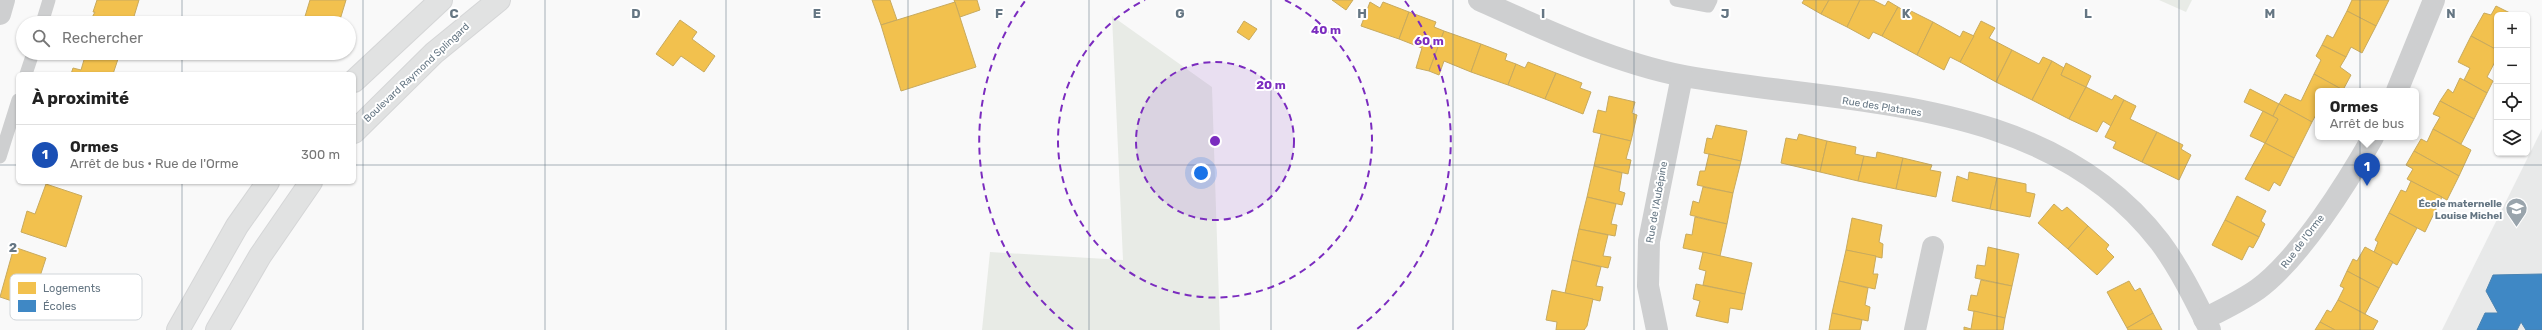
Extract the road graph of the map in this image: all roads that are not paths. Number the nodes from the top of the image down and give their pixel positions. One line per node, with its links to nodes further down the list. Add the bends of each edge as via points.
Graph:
1 (4, 0): 9 (street)
2 (49, 0): 10 (lane)
3 (441, 0): 14 (main road)
4 (499, 0): 17 (main road, Boulevard Raymond Splingard, via 440,48)
5 (1479, 0): 13 (street, Rue des Platanes, via 1525,21 1606,52)
6 (1676, 0): 7 (lane, via 1708,6)
7 (1711, 0)
8 (2434, 0): 15 (street)
9 (0, 14)
10 (44, 16)
11 (31, 60): 12 (lane)
12 (27, 72)
13 (1682, 76): 23 (street, Rue des Platanes, via 1933,114 1998,130 2049,150 2105,186 2147,227 2177,268); 26 (street, Rue de l'Aubépine, via 1649,241 1648,286)
14 (356, 79)
15 (2398, 88)
16 (16, 106): 19 (lane)
17 (356, 130)
18 (2371, 140): 23 (street, Rue de l'Orme, via 2336,196 2279,272)
19 (0, 157)
20 (267, 184): 24 (main road, via 237,226)
21 (310, 184): 25 (main road, via 260,256)
22 (1933, 247): 27 (street)
23 (2207, 324)
24 (178, 330)
25 (217, 330)
26 (1657, 330)
27 (1915, 330)

